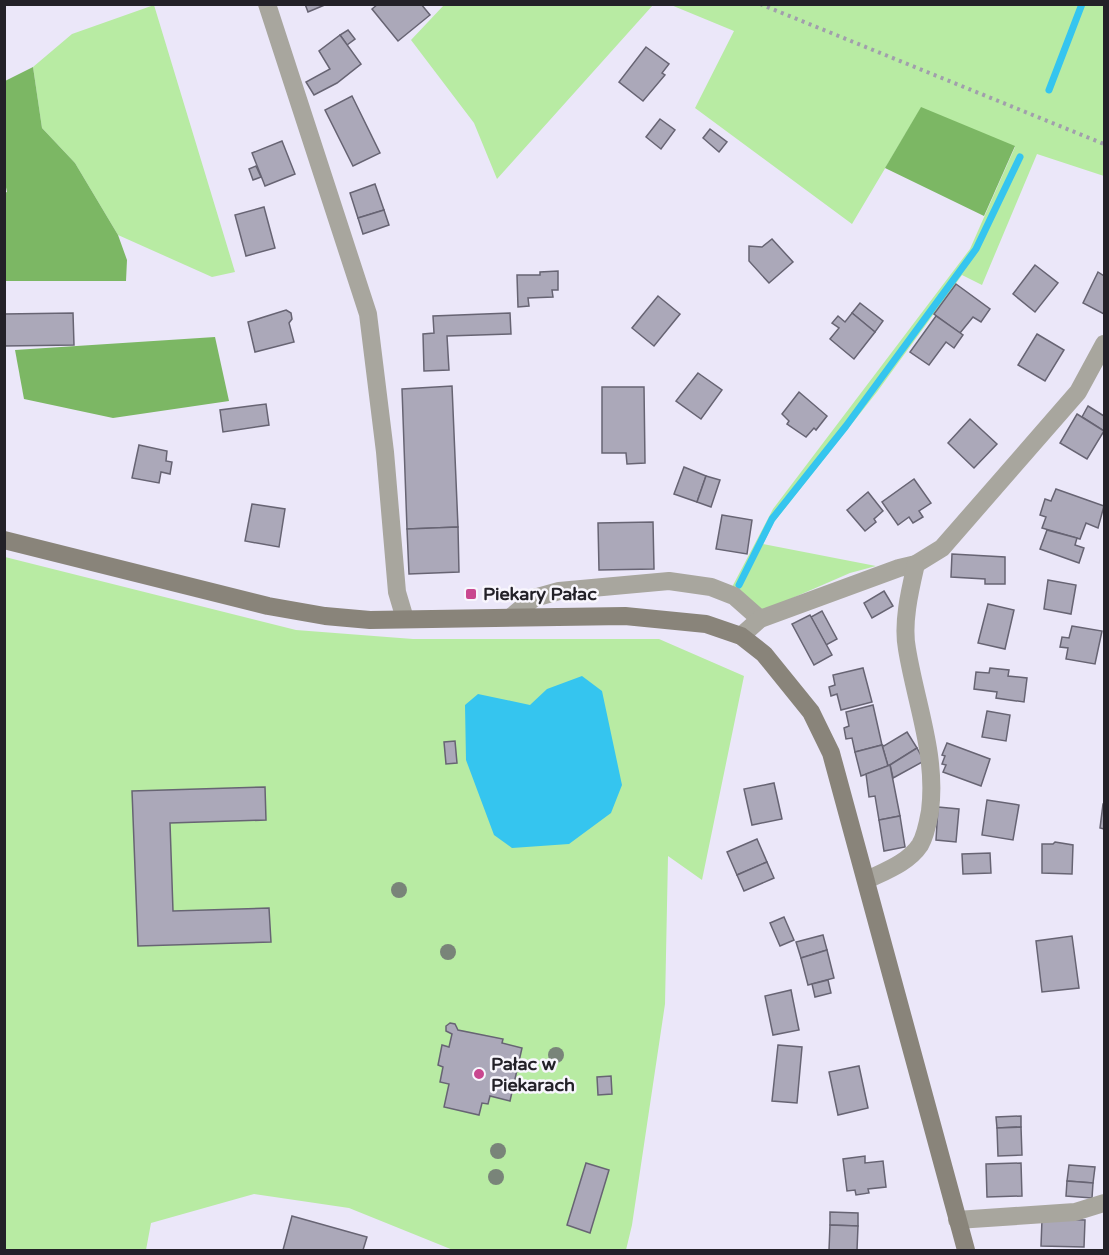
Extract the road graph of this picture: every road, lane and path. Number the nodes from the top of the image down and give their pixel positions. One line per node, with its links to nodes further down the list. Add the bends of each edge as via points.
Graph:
1 (267, 4): 8 (street, via 368,314 397,592)
2 (760, 4): 3 (path)
3 (1104, 144)
4 (1104, 344): 6 (street, via 1078,392 942,548)
5 (4, 540): 8 (street, via 268,606 360,620)
6 (916, 564): 9 (street); 11 (street, via 905,633 928,737 932,792 928,827 919,846 901,863)
7 (511, 617): 8 (street); 9 (street, via 534,598 559,591 669,581 711,587 734,596); 10 (street, via 625,616 674,620 706,624)
8 (405, 619)
9 (760, 619): 10 (street)
10 (741, 636): 11 (street, via 764,654 811,712 831,753)
11 (867, 880): 13 (street)
12 (1104, 1203): 13 (street, via 1075,1212)
13 (957, 1220): 14 (street)
14 (966, 1251)

